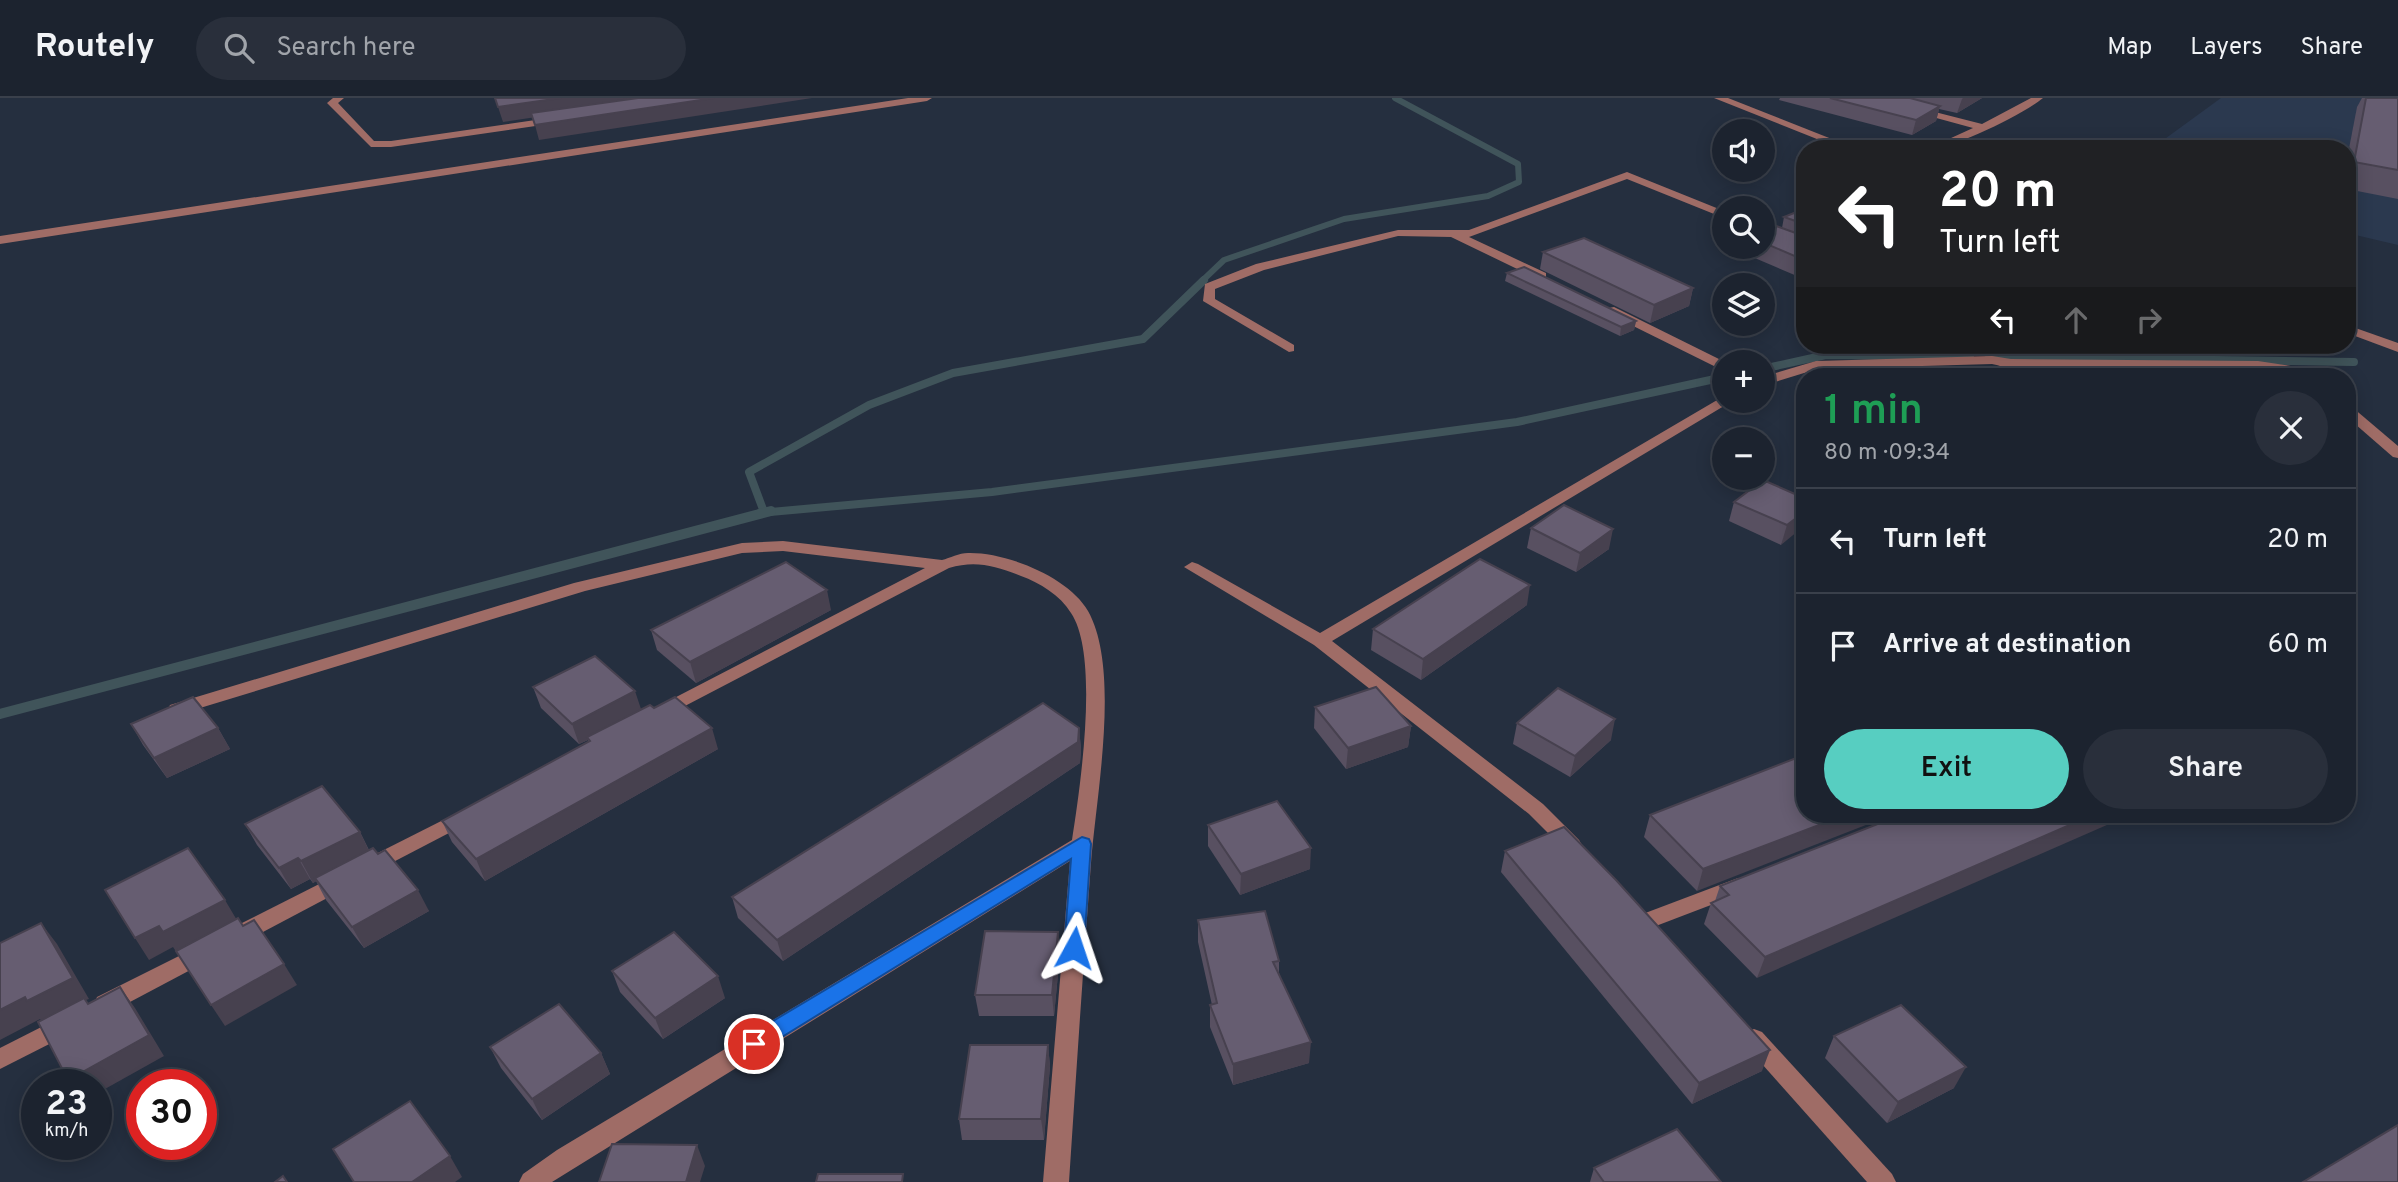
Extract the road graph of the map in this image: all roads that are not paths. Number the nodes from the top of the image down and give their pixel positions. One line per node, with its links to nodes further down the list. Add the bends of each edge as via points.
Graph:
1 (339, 98): 6 (street, via 332,103 371,144)
2 (927, 98): 12 (street)
3 (1719, 98): 8 (street)
4 (1868, 98): 7 (street)
5 (2038, 98): 7 (street)
6 (566, 118)
7 (1983, 127): 9 (street)
8 (1829, 140)
9 (1953, 140)
10 (1712, 210): 11 (street, via 1628,175 1471,234)
11 (1452, 234): 13 (street); 16 (street, via 1398,233 1260,267 1209,287 1209,301)
12 (0, 240)
13 (1550, 280)
14 (1597, 303): 18 (street)
15 (2356, 332): 17 (street)
16 (1289, 348)
17 (2398, 348)
18 (1712, 360)
19 (2011, 363): 20 (street); 21 (street); 22 (street)
20 (1806, 368)
21 (2018, 368)
22 (2275, 368)
23 (1796, 371): 24 (street)
24 (1775, 378)
25 (1712, 407): 30 (street)
26 (2356, 418): 27 (street)
27 (2398, 454)
28 (943, 565): 31 (street, via 783,546 742,548 580,587); 32 (street); 34 (street, via 966,558 993,560 1049,580 1080,612 1095,658 1092,768)
29 (1192, 567): 30 (street)
30 (1320, 641): 35 (street, via 1536,809)
31 (157, 715)
32 (637, 726)
33 (478, 809): 41 (street)
34 (1082, 844): 42 (street); 45 (street)
35 (1583, 856)
36 (1751, 880): 38 (street)
37 (1629, 903): 38 (street)
38 (1648, 921): 39 (street)
39 (1666, 942)
40 (1738, 1022): 46 (street)
41 (0, 1059)
42 (566, 1158): 43 (street); 44 (street)
43 (532, 1182)
44 (557, 1182)
45 (1056, 1182)
46 (1883, 1182)

